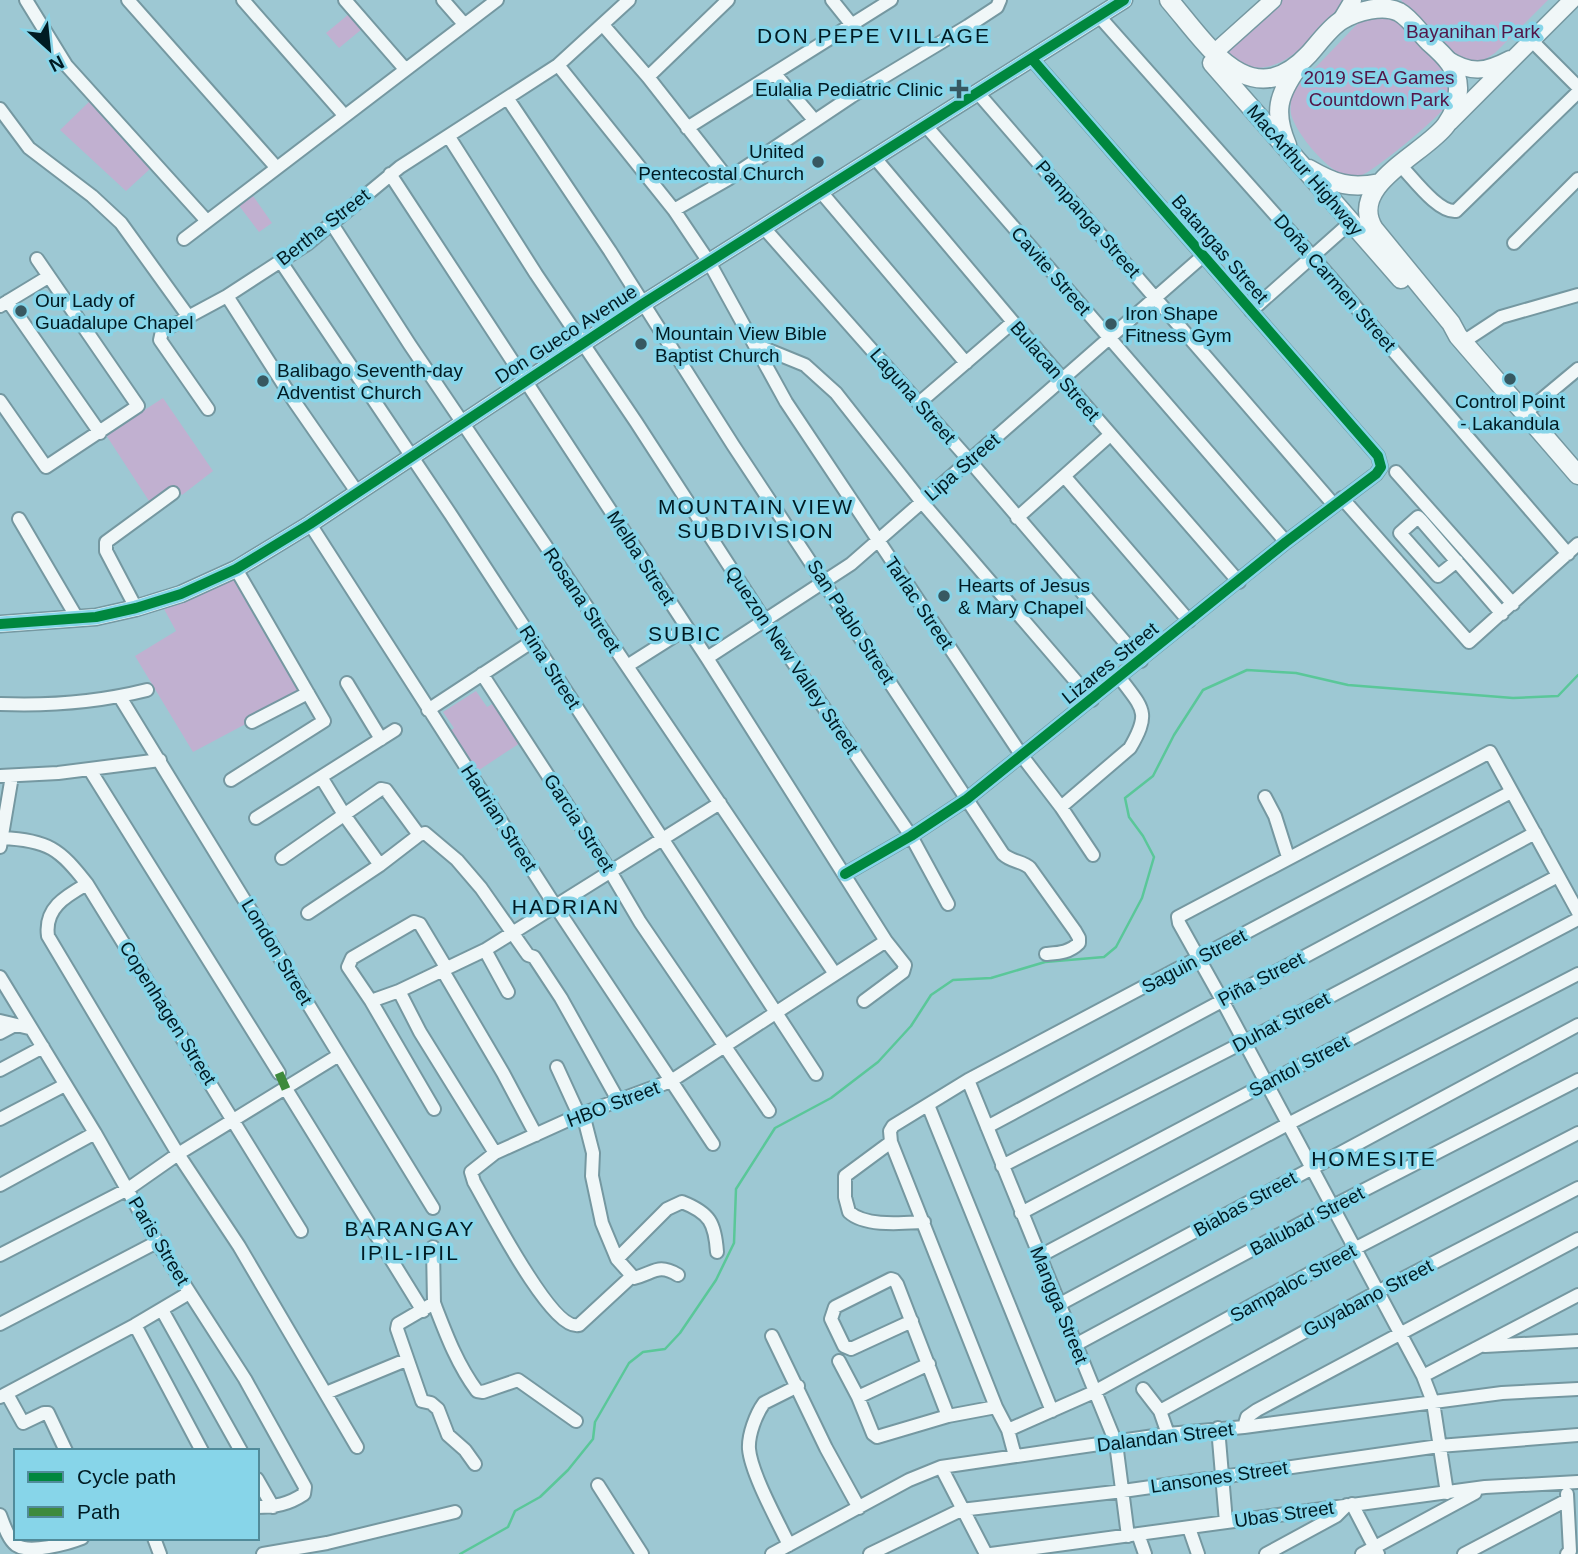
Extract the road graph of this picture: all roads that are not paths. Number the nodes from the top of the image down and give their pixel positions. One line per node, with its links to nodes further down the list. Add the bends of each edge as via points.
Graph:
1 (26, 0): 54 (street, via 66,65)
2 (128, 0): 47 (street)
3 (243, 0): 38 (street)
4 (345, 0): 31 (street)
5 (443, 0): 21 (street)
6 (497, 0): 21 (street)
7 (629, 0): 23 (street, Bertha Street)
8 (728, 0): 33 (street)
9 (832, 0): 22 (street)
10 (891, 0): 22 (street)
11 (1000, 0): 39 (street, via 997,7)
12 (1124, 0): 19 (main road, Don Gueco Avenue)
13 (1158, 0): 45 (highway, MacArthur Highway)
14 (1169, 0): 25 (highway, MacArthur Highway)
15 (1273, 0): 25 (main road)
16 (1353, 0): 20 (main road)
17 (1572, 0): 24 (main road)
18 (1396, 6): 20 (highway, MacArthur Highway); 28 (highway, MacArthur Highway)
19 (1098, 15): 27 (main road, Don Gueco Avenue); 61 (street, Doña Carmen Street)
20 (1341, 20): 29 (highway, MacArthur Highway)
21 (464, 24): 31 (street)
22 (852, 24): 32 (street)
23 (603, 25): 30 (street, Bertha Street); 33 (street)
24 (1532, 41): 26 (main road); 34 (street)
25 (1214, 52): 29 (highway, MacArthur Highway, via 1253,79 1275,76)
26 (1518, 54): 28 (main road, via 1478,69 1463,69); 41 (main road)
27 (1032, 59): 35 (main road, Don Gueco Avenue); 60 (street, Batangas Street)
28 (1447, 59): 41 (highway, MacArthur Highway, via 1458,91)
29 (1300, 64): 45 (highway, via 1284,86 1278,109 1283,135)
30 (558, 65): 36 (street, Bertha Street); 53 (street, Tarlac Street)
31 (405, 69): 38 (street)
32 (775, 74): 39 (street); 42 (street)
33 (648, 77): 42 (street)
34 (1578, 90): 46 (street, via 1456,211 1443,209)
35 (978, 93): 40 (main road, Don Gueco Avenue); 68 (street, Pampanga Street)
36 (508, 99): 43 (street, Bertha Street); 69 (street, San Pablo Street)
37 (0, 109): 72 (street, via 29,148 121,223)
38 (344, 115): 47 (street)
39 (816, 121): 49 (street)
40 (926, 126): 44 (main road, Don Gueco Avenue); 74 (street, Cavite Street)
41 (1446, 126): 46 (highway, MacArthur Highway)
42 (687, 128): 49 (street)
43 (449, 137): 48 (street, Bertha Street); 76 (street, Quezon New Valley Street)
44 (876, 158): 52 (main road, Don Gueco Avenue); 73 (street, Bulacan Street)
45 (1296, 159): 51 (highway, via 1344,186); 55 (highway, MacArthur Highway)
46 (1400, 165): 51 (highway, MacArthur Highway)
47 (276, 167): 54 (street)
48 (390, 174): 56 (street, Bertha Street); 81 (street, Melba Street)
49 (728, 179): 53 (street)
50 (1578, 181): 59 (street)
51 (1380, 183): 75 (highway, MacArthur Highway, via 1370,201 1370,222)
52 (821, 192): 57 (main road, Don Gueco Avenue); 78 (street)
53 (674, 210): 64 (street, Tarlac Street)
54 (206, 220): 58 (street)
55 (1350, 223): 61 (street); 75 (highway, MacArthur Highway)
56 (332, 224): 63 (street, Bertha Street); 86 (street, Rosana Street)
57 (764, 228): 64 (main road, Don Gueco Avenue); 83 (street, Laguna Street)
58 (184, 239)
59 (1514, 243)
60 (1203, 256): 68 (street, Lipa Street); 71 (street, Batangas Street)
61 (1312, 256): 71 (street); 104 (street, Doña Carmen Street)
62 (37, 259): 65 (street)
63 (281, 262): 67 (street, Bertha Street); 89 (street, Rina Street)
64 (709, 262): 69 (main road, Don Gueco Avenue); 77 (street, Tarlac Street)
65 (48, 276): 70 (street); 87 (street, via 138,404)
66 (1578, 295): 75 (street, via 1501,317)
67 (227, 296): 72 (street, Bertha Street); 95 (street)
68 (1156, 298): 74 (street, Lipa Street); 98 (street, Pampanga Street)
69 (644, 303): 76 (main road, Don Gueco Avenue); 107 (street, San Pablo Street)
70 (4, 304): 87 (street)
71 (1251, 311): 91 (street, Batangas Street)
72 (188, 316): 84 (street, Bertha Street, via 162,331 160,340)
73 (1013, 322): 78 (street); 80 (street, Bulacan Street)
74 (1109, 339): 80 (street, Lipa Street); 103 (street, Cavite Street)
75 (1461, 339): 85 (highway, MacArthur Highway)
76 (584, 343): 81 (main road, Don Gueco Avenue); 113 (street, Quezon New Valley Street)
77 (756, 345): 97 (street, via 812,369); 102 (street, Tarlac Street, via 786,402)
78 (966, 363): 83 (street)
79 (1578, 369): 85 (street)
80 (1063, 380): 88 (street, Bulacan Street); 90 (street, Lipa Street)
81 (526, 381): 86 (main road, Don Gueco Avenue); 116 (street, Melba Street)
82 (0, 401): 87 (street, via 46,467)
83 (919, 403): 90 (street, Laguna Street)
84 (208, 409)
85 (1524, 414): 93 (highway, MacArthur Highway)
86 (463, 423): 89 (main road, Don Gueco Avenue); 120 (street, Rosana Street)
87 (100, 433)
88 (1110, 435): 94 (street); 108 (street, Bulacan Street)
89 (411, 456): 95 (main road, Don Gueco Avenue); 117 (street, Rina Street)
90 (969, 460): 97 (street, Lipa Street); 99 (street, Laguna Street)
91 (1381, 463): 98 (street, Lizares Street, via 1377,474)
92 (1396, 472): 109 (street)
93 (1578, 475)
94 (1065, 477): 99 (street); 114 (street)
95 (357, 492): 101 (main road, Don Gueco Avenue)
96 (173, 493): 110 (street, via 106,542 106,551)
97 (921, 501): 102 (street, Lipa Street); 127 (street)
98 (1338, 501): 103 (street, Lizares Street); 111 (street, Pampanga Street, via 1469,642)
99 (1017, 518): 119 (street, Laguna Street)
100 (19, 519): 112 (street)
101 (310, 524): 106 (main road, Don Gueco Avenue); 129 (street, Hadrian Street)
102 (878, 542): 107 (street, Lipa Street); 133 (street, Tarlac Street)
103 (1286, 542): 108 (street, Lizares Street)
104 (1573, 549): 109 (street)
105 (1457, 561): 105 (street, via 1418,517 1400,533 1438,576); 111 (street)
106 (236, 569): 110 (main road, Don Gueco Avenue); 125 (street)
107 (825, 582): 113 (street, Lipa Street); 141 (street, San Pablo Street)
108 (1238, 582): 114 (street, Lizares Street)
109 (1513, 604): 111 (street)
110 (136, 608): 112 (main road, Don Gueco Avenue)
111 (1502, 614)
112 (77, 618): 115 (main road, Don Gueco Avenue)
113 (765, 621): 118 (street, Lipa Street); 148 (street, Quezon New Valley Street)
114 (1189, 621): 119 (street, Lizares Street)
115 (0, 624)
116 (687, 628): 118 (street, Melba Street); 120 (street)
117 (533, 641): 121 (street); 149 (street, Rina Street)
118 (706, 658): 156 (street, Melba Street)
119 (1141, 662): 122 (street, Lizares Street)
120 (627, 666): 142 (street, Rosana Street)
121 (482, 674): 129 (street); 155 (street, Garcia Street)
122 (1120, 678): 127 (street, Lizares Street); 143 (street, via 1141,706 1137,736 1130,748)
123 (347, 683): 132 (street)
124 (147, 690): 126 (street)
125 (308, 693): 130 (street); 138 (street, via 323,723)
126 (120, 697): 128 (street); 134 (street, London Street)
127 (1092, 700): 133 (street, Lizares Street)
128 (0, 704)
129 (428, 710): 160 (street, Hadrian Street)
130 (252, 722)
131 (395, 730): 132 (street)
132 (381, 739): 137 (street)
133 (1022, 756): 141 (street, Lizares Street); 143 (street, Tarlac Street)
134 (160, 760): 135 (street); 187 (street, London Street)
135 (90, 769): 136 (street); 190 (street)
136 (6, 776): 150 (street)
137 (321, 777): 144 (street); 145 (street)
138 (232, 780)
139 (1511, 792): 146 (street); 152 (street, via 1490,752); 168 (street, Saguin Street)
140 (1265, 797): 152 (street)
141 (967, 799): 148 (street, Lizares Street); 167 (street, San Pablo Street, via 1003,854 1030,868 1079,938 1079,943 1065,952)
142 (720, 803): 149 (street); 170 (street, Rosana Street)
143 (1061, 807): 151 (street, Tarlac Street)
144 (345, 816): 147 (street, via 383,788); 153 (street); 154 (street)
145 (256, 818)
146 (1535, 833): 157 (street); 175 (street, Piña Street)
147 (419, 835): 154 (street); 164 (street, via 425,833 457,860)
148 (911, 836): 156 (street, Lizares Street); 159 (street, Quezon New Valley Street)
149 (662, 838): 155 (street); 178 (street, Rina Street)
150 (1, 842): 158 (street, Copenhagen Street, via 20,839 50,847 60,852)
151 (1093, 855)
152 (1288, 857): 168 (street, via 1178,916)
153 (282, 858)
154 (380, 865): 162 (street)
155 (610, 871): 160 (street); 185 (street, Garcia Street)
156 (845, 874): 165 (street, Melba Street)
157 (1558, 876): 161 (street); 184 (street, Duhat Street)
158 (87, 884): 204 (street, Copenhagen Street); 213 (street, via 51,911 48,936)
159 (948, 904)
160 (556, 906): 164 (street); 194 (street, Hadrian Street)
161 (1578, 912)
162 (308, 913)
163 (1578, 919): 195 (street, Santol Street)
164 (512, 933): 166 (street); 198 (street, via 561,998)
165 (886, 941): 170 (street, HBO Street); 177 (street, Melba Street, via 905,969)
166 (485, 950): 169 (street); 174 (street)
167 (1046, 954)
168 (1199, 959): 175 (street); 192 (street, Saguin Street)
169 (445, 970): 173 (street); 176 (street, via 420,924 414,922 349,962); 209 (street)
170 (835, 974): 178 (street, HBO Street)
171 (1578, 974): 205 (street)
172 (0, 977): 182 (street, Paris Street)
173 (399, 991): 176 (street); 212 (street)
174 (508, 992)
175 (1222, 1000): 184 (street); 206 (street, Piña Street)
176 (371, 1001): 200 (street)
177 (864, 1001)
178 (778, 1013): 185 (street, HBO Street); 191 (street, Rina Street)
179 (0, 1021): 180 (street)
180 (15, 1025): 182 (street); 183 (street)
181 (1578, 1025): 215 (street, Biabas Street)
182 (29, 1028): 186 (street, Paris Street)
183 (0, 1033)
184 (1244, 1042): 195 (street); 214 (street, Duhat Street)
185 (725, 1046): 194 (street, HBO Street); 201 (street, Garcia Street)
186 (43, 1047): 189 (street); 196 (street, Paris Street)
187 (339, 1055): 197 (street); 220 (street, London Street)
188 (558, 1067): 202 (street)
189 (0, 1070)
190 (279, 1073)
191 (816, 1074)
192 (968, 1080): 199 (street, Saguin Street); 206 (street, Mangga Street)
193 (1578, 1080): 219 (street, Balubad Street)
194 (671, 1082): 198 (street, HBO Street); 211 (street, Hadrian Street)
195 (1266, 1083): 205 (street); 221 (street, Santol Street)
196 (65, 1085): 203 (street); 207 (street, Paris Street)
197 (286, 1089): 204 (street); 238 (street)
198 (618, 1100): 202 (street, HBO Street)
199 (928, 1105): 210 (street, Saguin Street, via 893,1126); 261 (street)
200 (434, 1109)
201 (769, 1111)
202 (581, 1115): 209 (street, HBO Street); 231 (street, via 593,1153 597,1206)
203 (0, 1119)
204 (234, 1120): 213 (street); 223 (street, Copenhagen Street)
205 (1288, 1124): 215 (street); 230 (street)
206 (987, 1127): 214 (street, Mangga Street)
207 (94, 1133): 216 (street); 218 (street, Paris Street)
208 (1578, 1133): 227 (street, Sampaloc Street)
209 (536, 1135): 212 (street, HBO Street)
210 (891, 1142): 222 (street); 222 (street, via 845,1176 849,1212 861,1220)
211 (713, 1144)
212 (495, 1153): 233 (street, HBO Street, via 471,1176 552,1311 575,1326)
213 (178, 1154): 218 (street); 256 (street)
214 (1002, 1166): 221 (street, Mangga Street)
215 (1312, 1167): 219 (street); 237 (street, Biabas Street)
216 (0, 1185)
217 (1578, 1188): 234 (street, Guyabano Street)
218 (128, 1189): 225 (street, Paris Street); 229 (street)
219 (1334, 1206): 227 (street); 246 (street, Balubad Street)
220 (433, 1209)
221 (1021, 1213): 230 (street, Mangga Street)
222 (924, 1222): 260 (street)
223 (301, 1231)
224 (1578, 1239): 243 (street)
225 (157, 1242): 235 (street, Paris Street); 241 (street)
226 (433, 1247): 238 (street)
227 (1356, 1248): 234 (street); 255 (street, Sampaloc Street)
228 (717, 1252): 231 (street, via 714,1226 708,1217 682,1202 667,1209)
229 (0, 1255)
230 (1040, 1256): 237 (street, Mangga Street)
231 (617, 1259): 233 (street)
232 (678, 1275): 233 (street, via 660,1268)
233 (631, 1277)
234 (1379, 1291): 243 (street); 262 (street, Guyabano Street)
235 (189, 1293): 239 (street); 289 (street, Paris Street, via 245,1379 305,1487 304,1494 292,1502)
236 (1578, 1295): 247 (street)
237 (1060, 1304): 246 (street, Mangga Street)
238 (428, 1307): 248 (street, via 397,1326); 264 (street, via 477,1391 518,1380)
239 (162, 1310): 242 (street); 275 (street)
240 (912, 1321): 240 (street, via 851,1349 844,1346 831,1319 835,1307 891,1279); 250 (street)
241 (0, 1324)
242 (135, 1325): 257 (street); 274 (street)
243 (1401, 1333): 251 (street); 265 (street, via 1251,1413)
244 (772, 1336): 252 (street)
245 (1578, 1341): 247 (street)
246 (1075, 1345): 255 (street, Mangga Street)
247 (1482, 1346): 251 (street)
248 (406, 1360): 256 (street); 277 (street, via 423,1403 438,1409 448,1435)
249 (839, 1361): 258 (street)
250 (929, 1364): 258 (street); 263 (street)
251 (1423, 1376): 259 (street)
252 (797, 1386): 290 (street); 298 (street, via 764,1403 749,1450)
253 (1143, 1389): 262 (street)
254 (1578, 1389): 259 (street, Dalandan Street)
255 (1094, 1392): 261 (street, Sampaloc Street); 270 (street, Mangga Street)
256 (326, 1393): 272 (street)
257 (4, 1395): 273 (street, via 23,1423 48,1413)
258 (858, 1397): 263 (street, via 877,1437)
259 (1433, 1402): 265 (street, Dalandan Street); 271 (street)
260 (996, 1407): 263 (street); 267 (street)
261 (1052, 1411): 267 (street, Sampaloc Street)
262 (1160, 1411): 268 (street)
263 (948, 1416)
264 (576, 1421)
265 (1244, 1427): 266 (street, Dalandan Street)
266 (1217, 1428): 268 (street, Dalandan Street); 279 (street)
267 (1007, 1430): 276 (street)
268 (1168, 1434): 270 (street, Dalandan Street)
269 (1578, 1435): 271 (street, Lansones Street)
270 (1116, 1443): 276 (street, Dalandan Street); 284 (street, Mangga Street)
271 (1439, 1446): 279 (street, Lansones Street); 285 (street)
272 (357, 1447)
273 (65, 1449)
274 (201, 1449)
275 (241, 1449)
276 (1015, 1456): 278 (street, Dalandan Street)
277 (475, 1464)
278 (940, 1467): 290 (street, Dalandan Street); 291 (street)
279 (1222, 1477): 284 (street, Lansones Street); 294 (street)
280 (259, 1482): 289 (street)
281 (1572, 1483): 283 (street, Ubas Street); 286 (street)
282 (598, 1485): 303 (street)
283 (1485, 1488): 285 (street, Ubas Street); 300 (street)
284 (1123, 1491): 291 (street, Lansones Street); 296 (street, Mangga Street)
285 (1447, 1493): 287 (street, Ubas Street)
286 (1567, 1500): 311 (street); 312 (street, via 1571,1542)
287 (1350, 1505): 294 (street, Ubas Street); 300 (street); 309 (street)
288 (259, 1507): 289 (street)
289 (273, 1507)
290 (859, 1508): 298 (street, Dalandan Street)
291 (961, 1510): 305 (street, Lansones Street); 306 (street)
292 (455, 1512): 302 (street)
293 (0, 1516): 297 (street, via 16,1546 28,1551)
294 (1226, 1522): 295 (street, Ubas Street)
295 (1189, 1528): 296 (street, Ubas Street); 308 (street)
296 (1133, 1535): 299 (street, Ubas Street); 307 (street, Mangga Street)
297 (77, 1540)
298 (789, 1545): 304 (street, Dalandan Street)
299 (1090, 1548): 301 (street, Ubas Street)
300 (1376, 1550): 310 (street)
301 (1042, 1551): 306 (street, Ubas Street)
302 (263, 1554)
303 (642, 1554)
304 (772, 1554)
305 (870, 1554)
306 (992, 1554)
307 (1145, 1554)
308 (1198, 1554)
309 (1266, 1554)
310 (1362, 1554)
311 (1464, 1554)
312 (1567, 1554)

